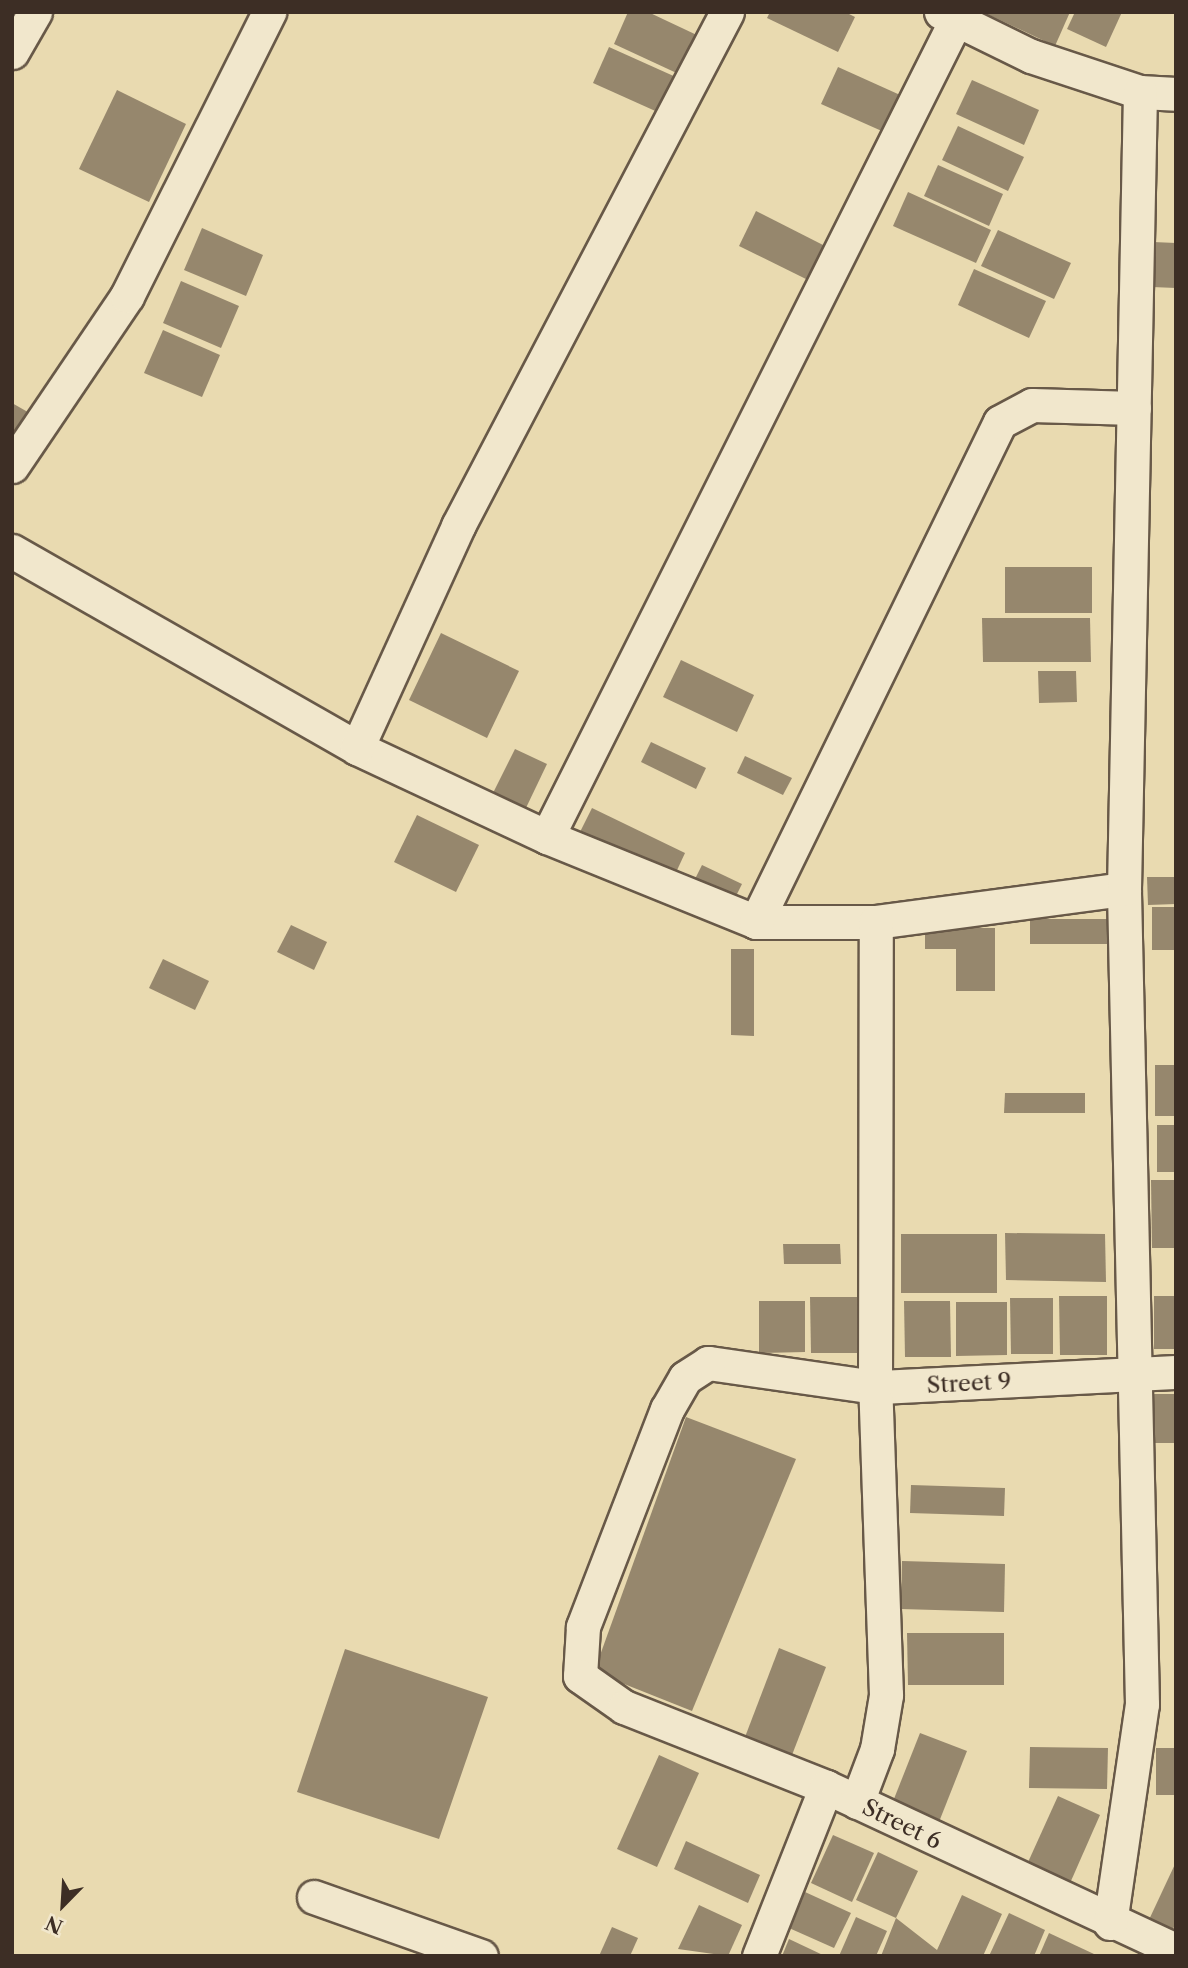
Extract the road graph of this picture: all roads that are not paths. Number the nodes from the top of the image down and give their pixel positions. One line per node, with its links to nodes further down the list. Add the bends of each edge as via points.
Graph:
1 (35, 12): 5 (street)
2 (270, 12): 9 (street, via 127,296)
3 (727, 12): 11 (street, via 458,526)
4 (952, 15): 6 (street, via 1031,56); 12 (street)
5 (12, 52)
6 (1140, 92): 7 (street); 8 (street)
7 (1176, 94)
8 (1134, 408): 13 (street); 14 (street, via 1032,405 1000,422)
9 (12, 466)
10 (12, 551): 11 (street)
11 (357, 748): 12 (street)
12 (547, 837): 14 (street)
13 (1124, 889): 15 (street); 17 (street)
14 (755, 922): 15 (street)
15 (876, 922): 18 (street)
16 (1176, 1372): 17 (street, Street 9)
17 (1134, 1376): 18 (street, Street 9); 23 (street, via 1142,1704)
18 (875, 1387): 19 (street, Street 9, via 708,1363 685,1378 667,1409 583,1627 580,1676); 21 (street, via 886,1695 877,1749)
19 (624, 1707): 20 (street, Street 6)
20 (826, 1787): 21 (street, Street 6); 26 (street)
21 (857, 1802): 23 (street, Street 6)
22 (314, 1897): 25 (street)
23 (1110, 1923): 24 (street, Street 6)
24 (1176, 1950)
25 (481, 1956)
26 (760, 1956)

